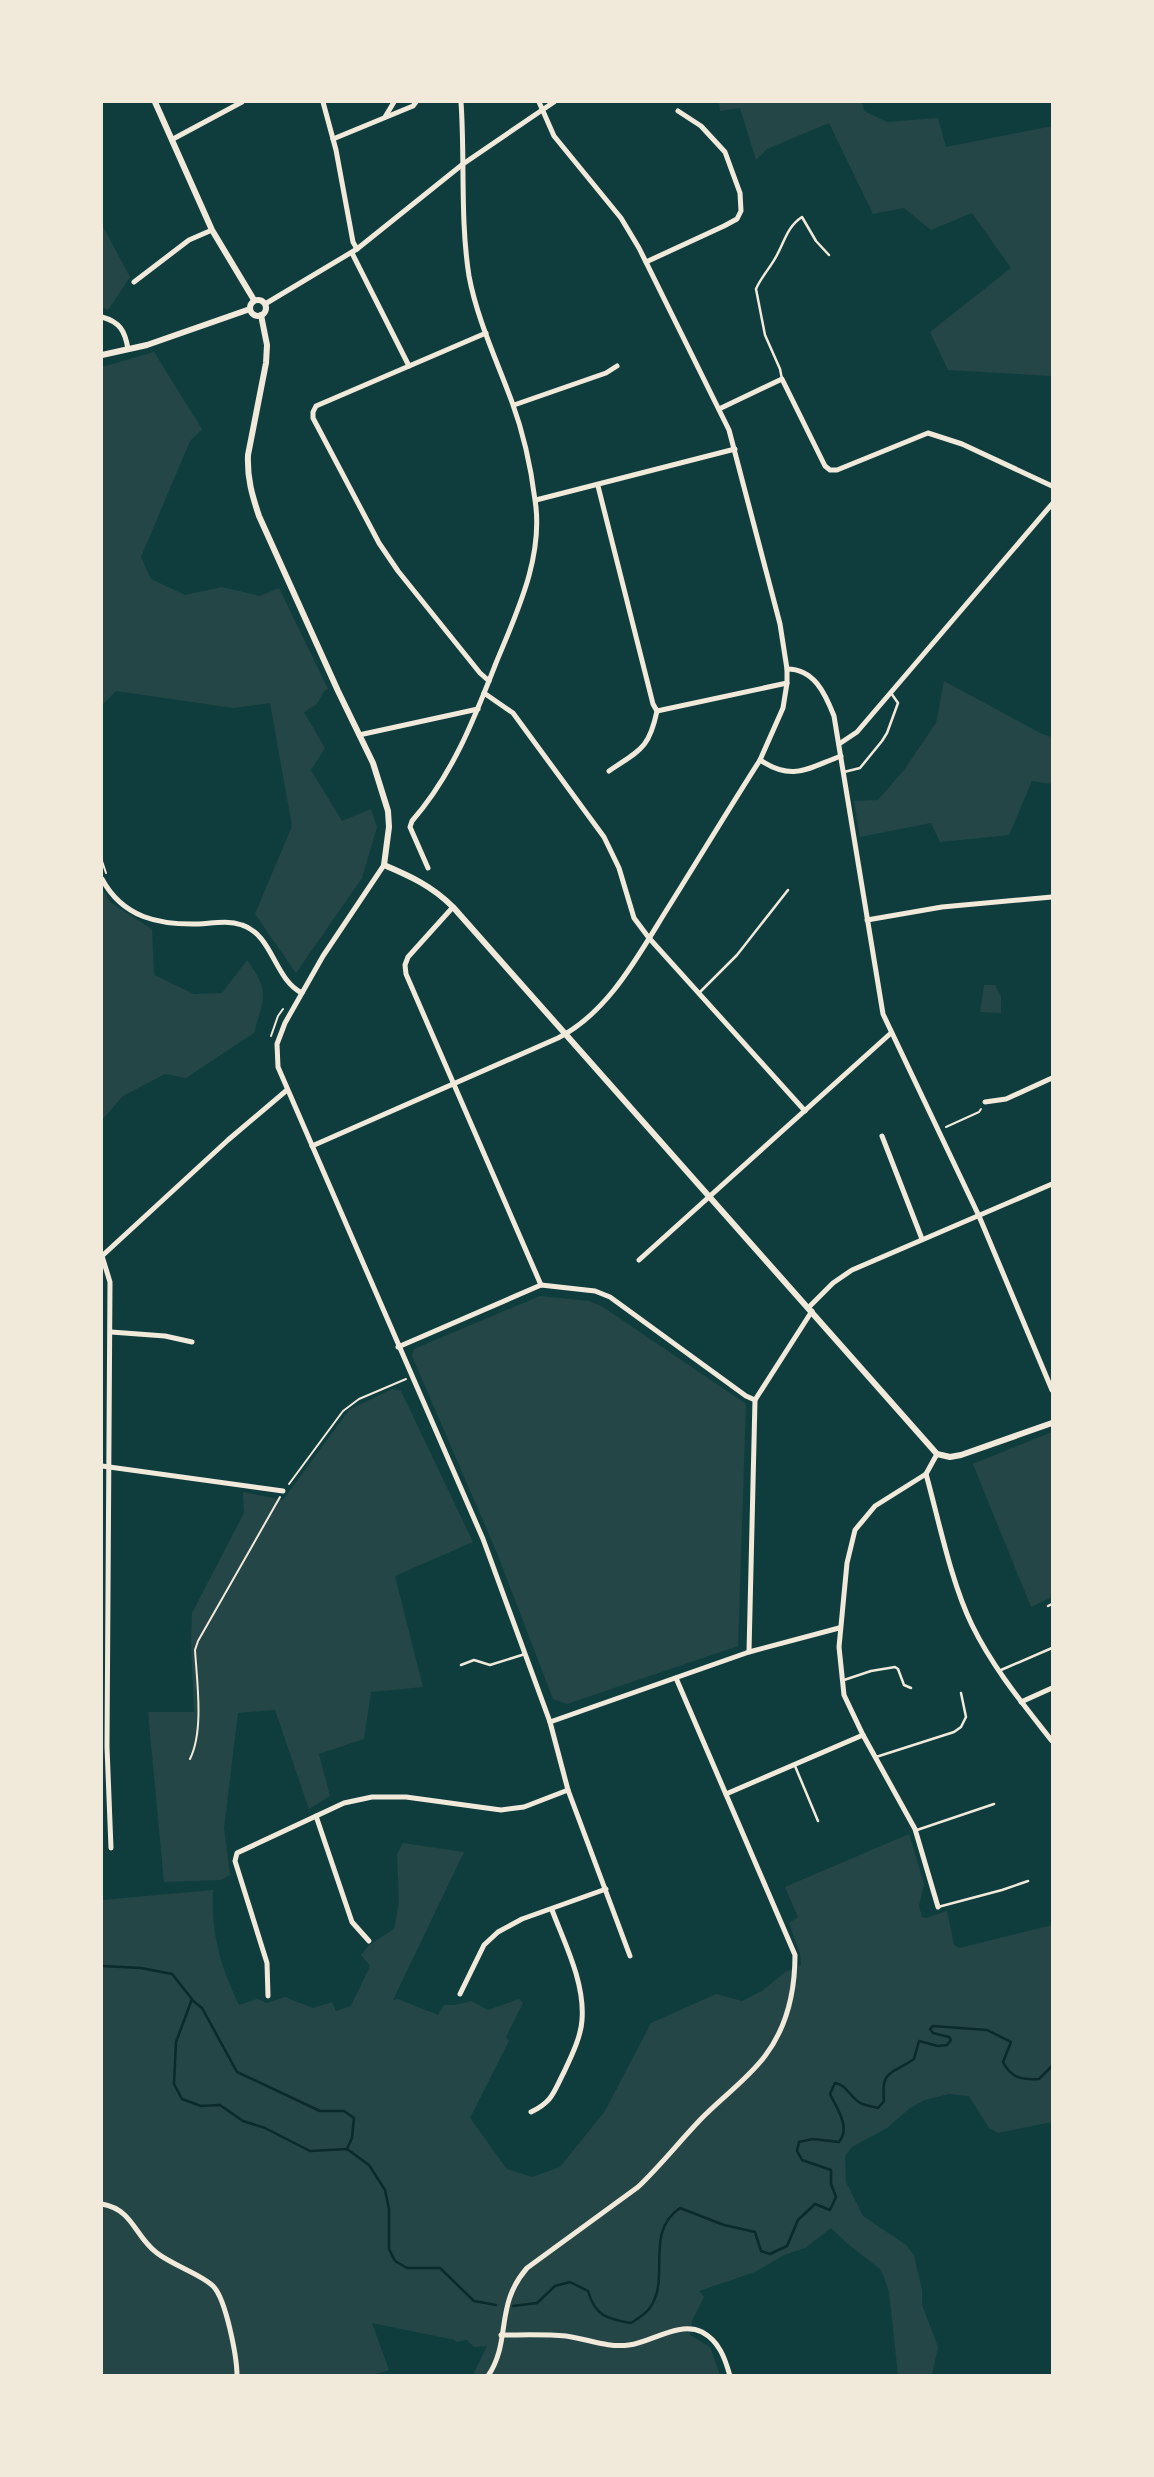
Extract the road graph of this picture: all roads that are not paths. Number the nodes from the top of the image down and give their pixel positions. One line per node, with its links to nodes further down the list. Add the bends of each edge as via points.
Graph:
1 (155, 102): 12 (street)
2 (242, 102): 12 (street)
3 (323, 102): 13 (street)
4 (394, 102): 11 (street)
5 (416, 102): 11 (street)
6 (461, 102): 14 (street)
7 (539, 102): 9 (street)
8 (554, 102): 9 (street)
9 (542, 111): 14 (street); 18 (street, via 569,157 621,218)
10 (678, 111): 18 (street, via 701,126 725,152 740,193 741,211 724,226)
11 (385, 117): 13 (street)
12 (173, 139): 15 (street)
13 (334, 139): 16 (street)
14 (463, 164): 16 (street); 25 (street, via 470,279)
15 (212, 230): 19 (street, via 190,240); 20 (street)
16 (354, 251): 21 (street); 28 (street)
17 (829, 254): 30 (lane, via 802,216 786,234 756,289 765,335)
18 (646, 262): 32 (street)
19 (134, 282)
20 (254, 300): 21 (street); 22 (street)
21 (265, 304): 23 (street)
22 (250, 309): 23 (street); 26 (street)
23 (261, 315): 45 (street, via 267,354 248,456 250,490)
24 (102, 317): 26 (street, via 122,328)
25 (486, 333): 28 (street); 31 (street)
26 (128, 349): 27 (street)
27 (102, 355)
28 (409, 366): 39 (street, via 316,406 313,418 379,543)
29 (617, 366): 31 (street)
30 (782, 379): 32 (street); 35 (street, via 830,470 928,433)
31 (513, 405): 36 (street)
32 (719, 410): 33 (street)
33 (735, 449): 34 (street); 38 (street, via 780,624)
34 (598, 486): 36 (street); 44 (street)
35 (1052, 486)
36 (536, 500): 39 (street, via 537,528 527,583)
37 (1052, 504): 42 (street)
38 (787, 669): 40 (street); 46 (street, via 796,669 817,682 834,716)
39 (489, 681): 41 (street)
40 (787, 683): 44 (street); 48 (street, via 783,708)
41 (484, 693): 43 (street); 58 (street, via 513,713 604,837 634,918)
42 (891, 693): 46 (street, via 857,732); 50 (lane, via 898,703 887,733 860,768)
43 (478, 709): 45 (street); 52 (street, via 456,759 410,827)
44 (657, 710): 49 (street, via 652,737)
45 (359, 735): 51 (street, via 388,811)
46 (839, 744): 47 (street)
47 (841, 756): 48 (street, via 784,773); 50 (street)
48 (760, 760): 58 (street)
49 (609, 771)
50 (844, 772): 57 (street)
51 (384, 865): 56 (street, via 421,881); 59 (street)
52 (428, 868)
53 (104, 877): 59 (street, via 118,901 152,921 171,925 230,922 250,928 292,987)
54 (788, 890): 60 (lane, via 737,955)
55 (1052, 897): 57 (street, via 942,907)
56 (453, 907): 62 (street); 64 (street, via 405,965)
57 (867, 920): 61 (street, via 883,1014)
58 (649, 938): 60 (street); 62 (street, via 614,989)
59 (302, 993): 65 (street, via 277,1044 278,1067)
60 (698, 993): 67 (street)
61 (891, 1033): 67 (street); 72 (street)
62 (565, 1035): 64 (street); 71 (street)
63 (1052, 1078): 66 (street, via 1006,1099)
64 (455, 1084): 69 (street); 76 (street)
65 (287, 1090): 69 (street); 74 (street)
66 (985, 1102)
67 (805, 1111): 71 (street)
68 (882, 1136): 73 (street)
69 (312, 1146): 80 (street)
70 (1052, 1184): 72 (street)
71 (710, 1195): 75 (street); 77 (street)
72 (979, 1216): 73 (street); 81 (street)
73 (922, 1240): 77 (street, via 852,1270 833,1283)
74 (102, 1256): 78 (street, via 110,1282)
75 (639, 1260)
76 (541, 1285): 80 (street); 82 (street, via 610,1297)
77 (811, 1309): 82 (street); 84 (street)
78 (111, 1332): 79 (street); 86 (street)
79 (192, 1342)
80 (398, 1347): 94 (street, via 483,1539)
81 (1052, 1390)
82 (755, 1400): 93 (street)
83 (1052, 1423): 84 (street, via 961,1455)
84 (937, 1454): 87 (street)
85 (102, 1466): 86 (street)
86 (110, 1467): 88 (street); 95 (street)
87 (926, 1474): 91 (street, via 875,1506 855,1530); 97 (street, via 961,1598)
88 (283, 1491)
89 (1052, 1604): 90 (lane)
90 (1048, 1606)
91 (839, 1628): 93 (street); 99 (street)
92 (1052, 1648): 97 (lane)
93 (750, 1653): 98 (street)
94 (525, 1654): 96 (lane, via 489,1665 474,1660); 104 (street)
95 (104, 1660): 116 (street)
96 (461, 1665)
97 (999, 1672): 103 (street)
98 (676, 1678): 104 (street); 111 (street)
99 (842, 1681): 100 (lane, via 895,1667 904,1685); 106 (street)
100 (911, 1688)
101 (1052, 1688): 103 (street)
102 (961, 1693): 108 (lane, via 966,1717 961,1727)
103 (1021, 1702): 105 (street)
104 (550, 1722): 110 (street)
105 (1049, 1732): 107 (street)
106 (863, 1735): 108 (street); 109 (street)
107 (1052, 1741)
108 (876, 1757): 115 (street)
109 (795, 1765): 111 (street); 114 (lane)
110 (568, 1790): 113 (street, via 524,1807 501,1810 372,1797 344,1802); 118 (street)
111 (726, 1794): 127 (street, via 795,1955 786,2015 765,2057 638,2187 527,2268 512,2288)
112 (993, 1804): 115 (lane)
113 (316, 1816): 121 (street, via 352,1922); 124 (street, via 237,1853 235,1861 267,1963)
114 (818, 1821)
115 (915, 1831): 119 (street)
116 (111, 1848)
117 (1028, 1881): 119 (lane)
118 (606, 1889): 120 (street); 122 (street)
119 (938, 1907)
120 (552, 1910): 123 (street, via 498,1931 484,1945); 125 (street, via 580,1993 582,2021 548,2104)
121 (369, 1941)
122 (630, 1956)
123 (460, 1994)
124 (268, 1996)
125 (531, 2112)
126 (102, 2204): 128 (street, via 125,2214 157,2253 214,2287 237,2360)
127 (501, 2335): 129 (street); 130 (street, via 566,2336 618,2346 687,2328 715,2340)
128 (237, 2375)
129 (488, 2375)
130 (730, 2375)

